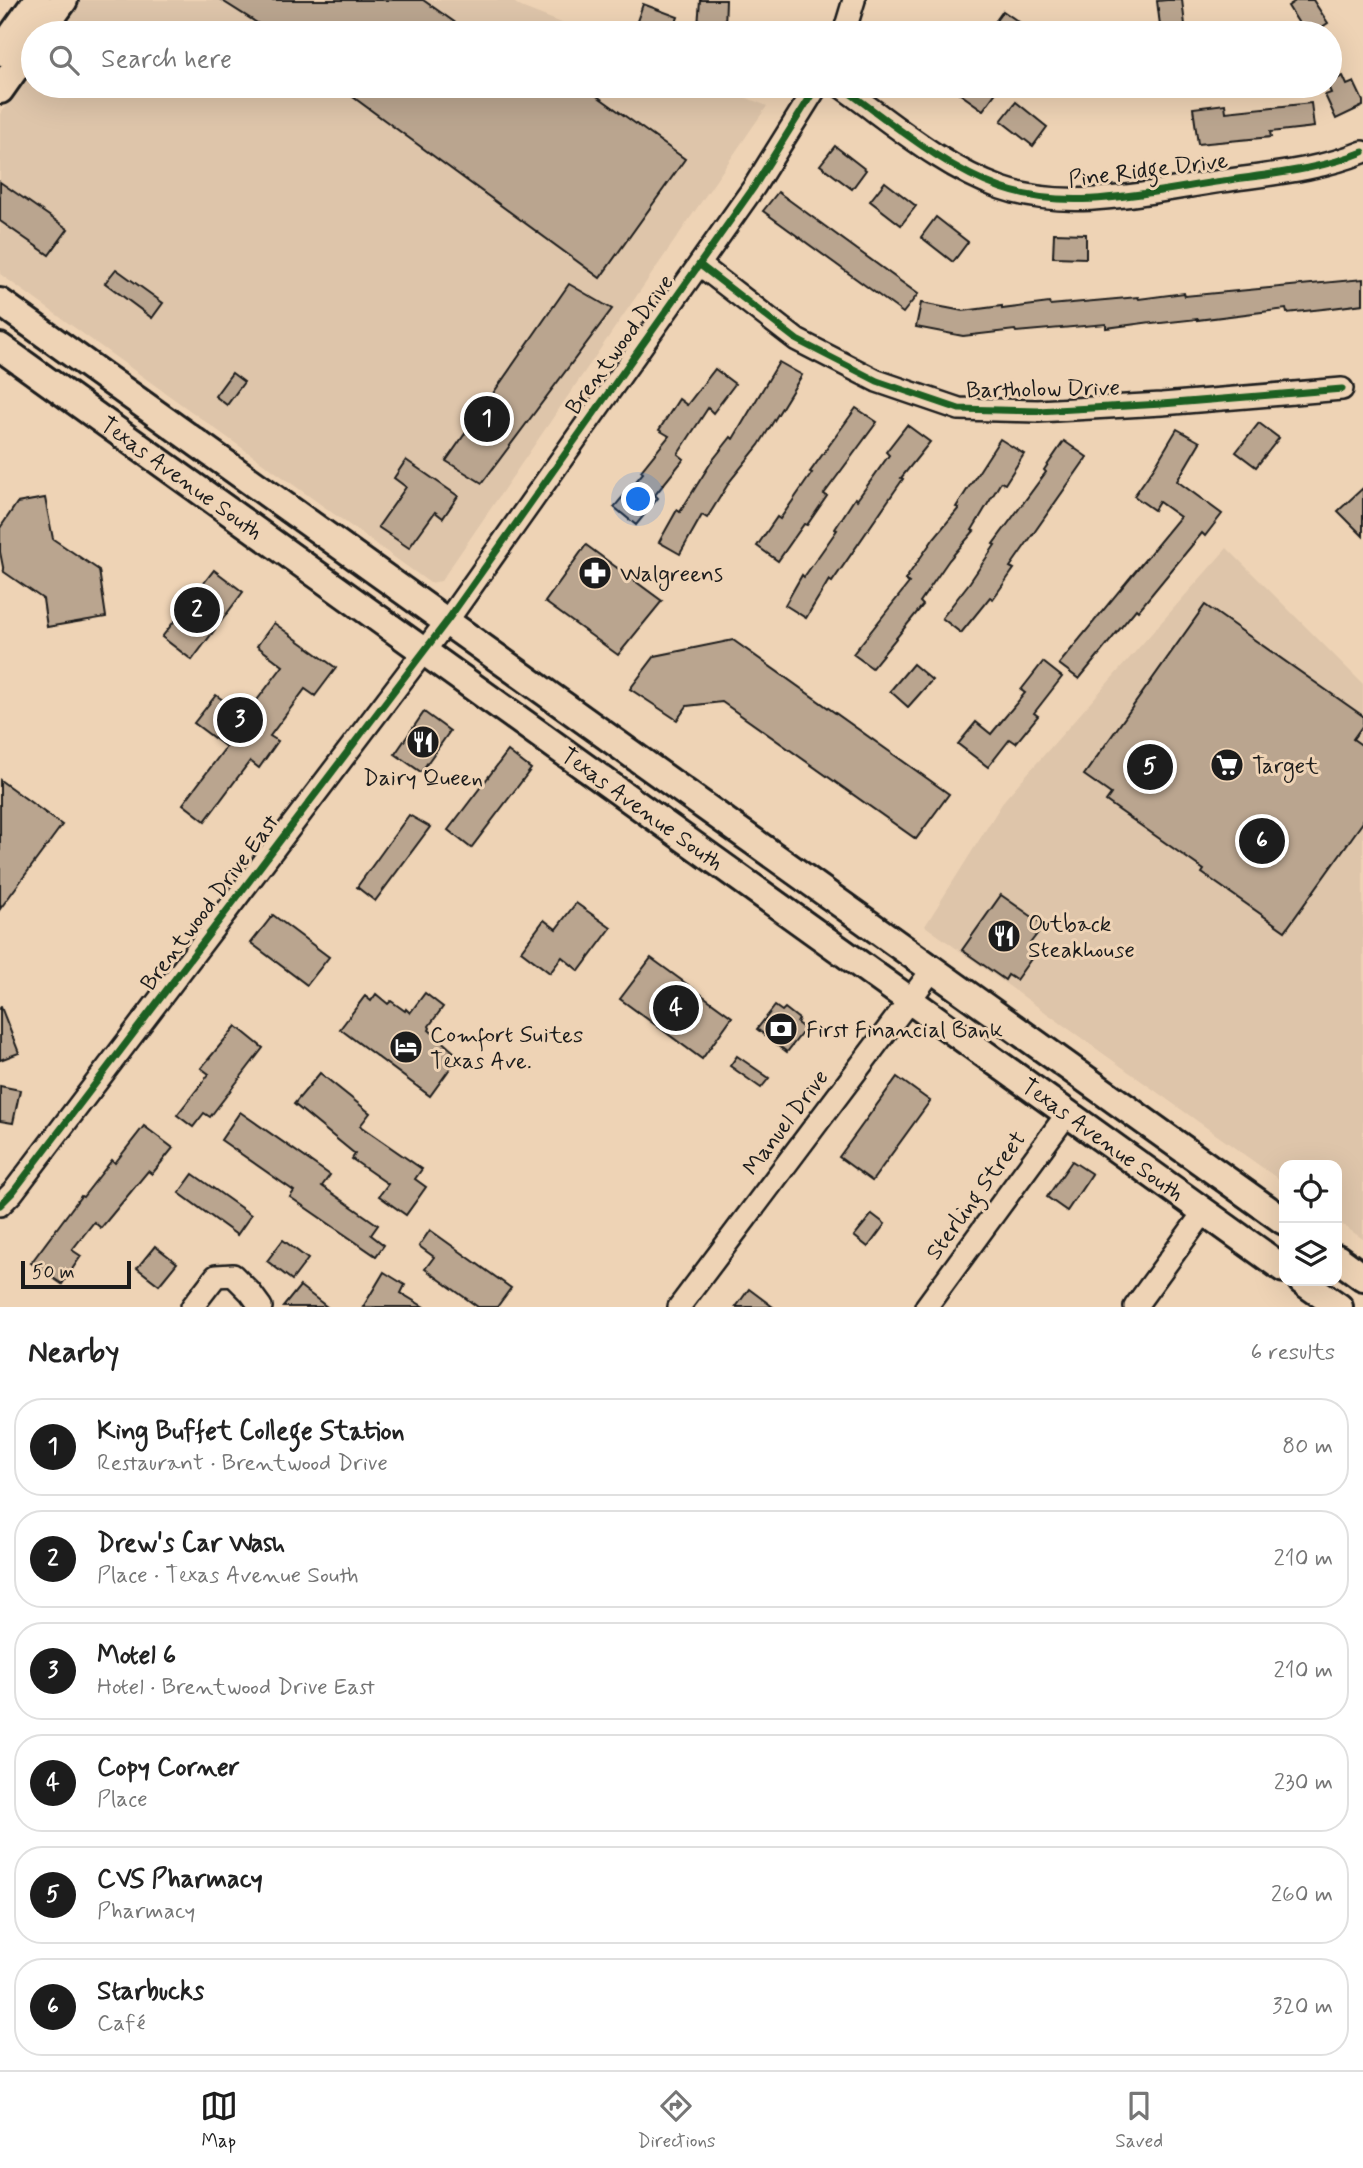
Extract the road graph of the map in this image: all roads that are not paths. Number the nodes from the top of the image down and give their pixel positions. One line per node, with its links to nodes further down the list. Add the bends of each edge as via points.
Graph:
1 (37, 0): 4 (main road)
2 (64, 0): 5 (main road)
3 (854, 0): 6 (street)
4 (22, 21)
5 (49, 21)
6 (848, 21)
7 (21, 22): 8 (main road)
8 (0, 52)
9 (21, 60): 10 (main road)
10 (0, 90)
11 (810, 98): 14 (street, Brentwood Drive)
12 (857, 98): 13 (street, Pine Ridge Drive, via 947,162 1001,188 1062,199 1102,198 1308,168)
13 (1363, 152)
14 (700, 265): 17 (street, Bartholow Drive, via 797,340 877,381 959,409 1038,411); 18 (street, Brentwood Drive)
15 (0, 302): 18 (main road, Texas Avenue South)
16 (0, 347): 19 (main road, Texas Avenue South)
17 (1342, 389)
18 (447, 621): 19 (street, Brentwood Drive East); 20 (main road, Texas Avenue South)
19 (424, 650): 21 (main road, Texas Avenue South); 23 (street, Brentwood Drive East)
20 (933, 969): 21 (street, Manuel Drive); 25 (main road, Texas Avenue South)
21 (909, 1000): 22 (main road, Texas Avenue South); 32 (street, Manuel Drive)
22 (1067, 1114): 24 (main road, Texas Avenue South); 33 (street, Sterling Street)
23 (0, 1205)
24 (1204, 1212): 27 (main road, Texas Avenue South); 34 (street)
25 (1279, 1217)
26 (1342, 1262): 28 (main road)
27 (1279, 1265)
28 (1363, 1277)
29 (1308, 1286): 35 (main road)
30 (192, 1307): 31 (street, via 216,1276 233,1275)
31 (261, 1307)
32 (679, 1307)
33 (926, 1307)
34 (1135, 1307)
35 (1339, 1307)

